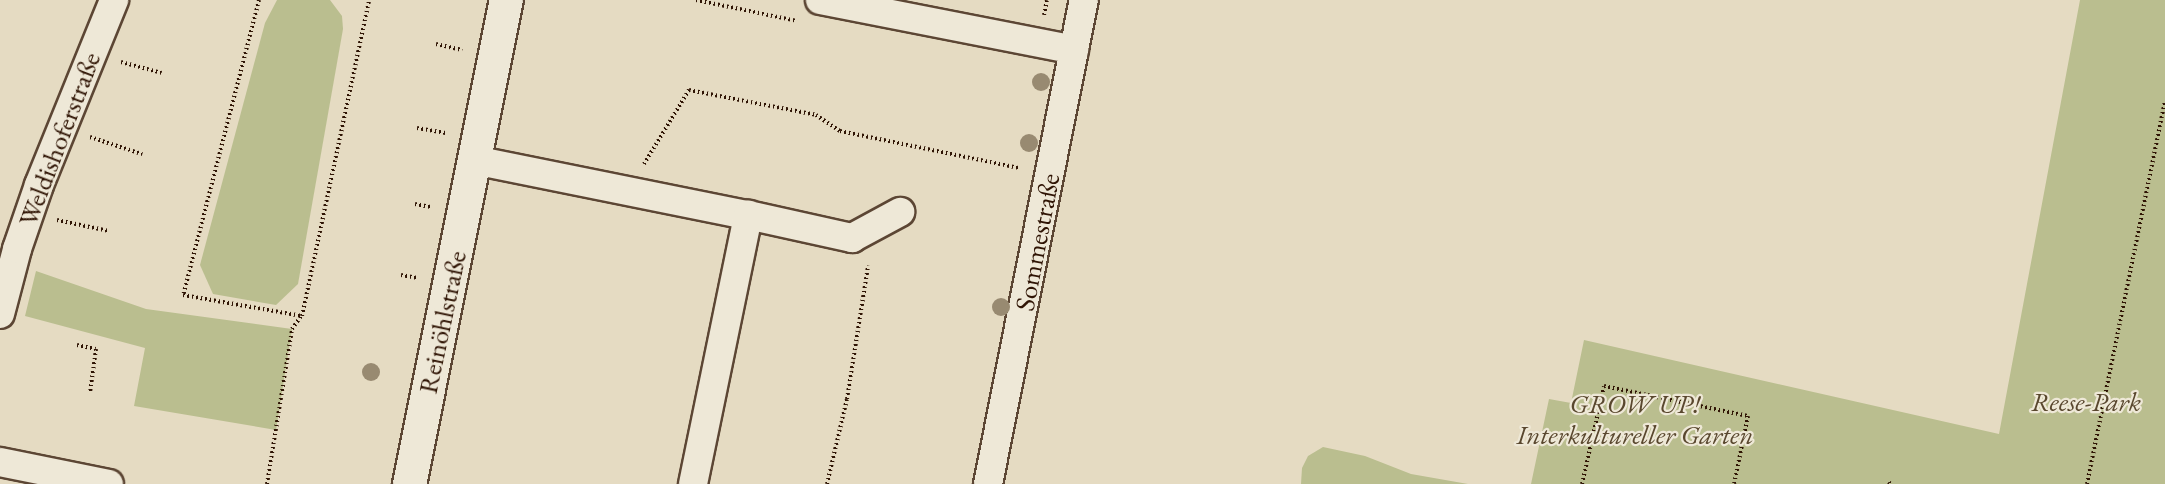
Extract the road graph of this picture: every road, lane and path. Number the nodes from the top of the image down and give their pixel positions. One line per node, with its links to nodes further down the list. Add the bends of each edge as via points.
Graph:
1 (114, 0): 8 (street, Weldishoferstraße)
2 (259, 0): 22 (path, via 183,295)
3 (369, 0): 22 (path)
4 (506, 0): 13 (street, Reinöhlstraße)
5 (820, 0): 7 (street)
6 (1084, 0): 7 (street, Sommestraße)
7 (1074, 50): 31 (street, Sommestraße)
8 (92, 54): 9 (path); 11 (street, Weldishoferstraße)
9 (162, 73)
10 (2165, 102): 34 (path)
11 (61, 129): 12 (path); 17 (street, Weldishoferstraße)
12 (142, 153)
13 (474, 160): 15 (street); 28 (street, Reinöhlstraße)
14 (1022, 168): 15 (path, via 840,131 816,115 689,90 645,163)
15 (617, 189): 18 (street)
16 (900, 212): 20 (street)
17 (29, 214): 19 (path); 21 (street, Weldishoferstraße)
18 (748, 215): 20 (street); 29 (street)
19 (110, 231)
20 (852, 238): 30 (path, via 869,259 847,399)
21 (0, 315)
22 (302, 315): 27 (path, via 292,329)
23 (77, 345): 24 (path, via 96,349)
24 (90, 393)
25 (0, 462): 26 (street)
26 (109, 484)
27 (267, 484)
28 (409, 484)
29 (693, 484)
30 (827, 484)
31 (988, 484)
32 (1582, 484): 33 (path, via 1604,386 1748,416)
33 (1734, 484)
34 (2087, 484)

